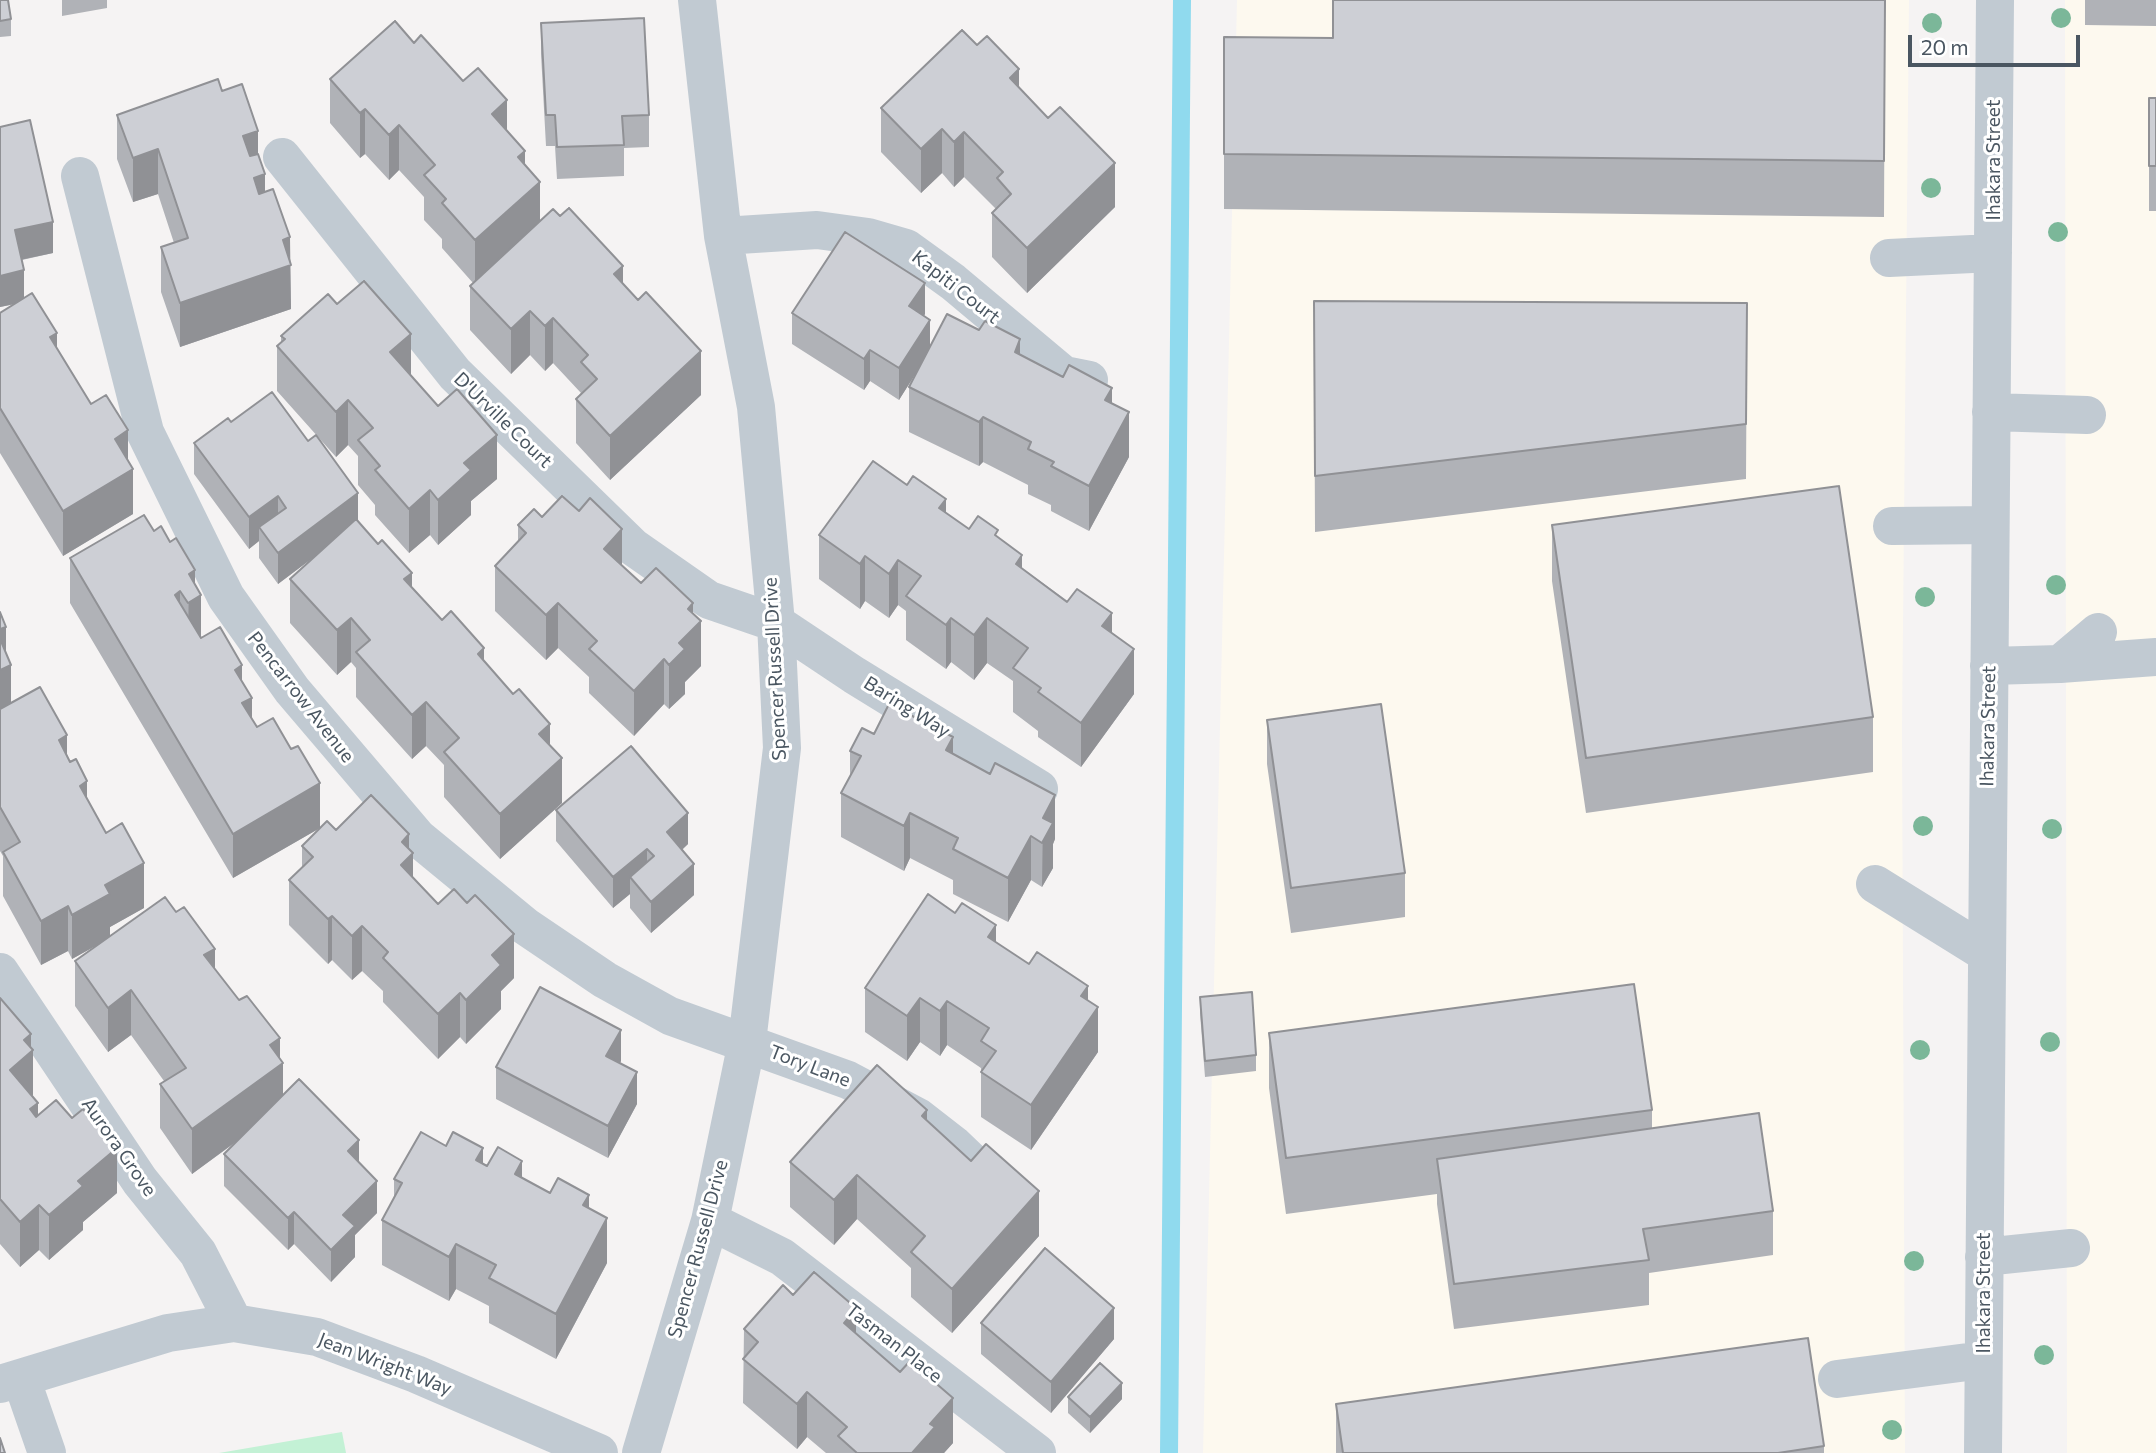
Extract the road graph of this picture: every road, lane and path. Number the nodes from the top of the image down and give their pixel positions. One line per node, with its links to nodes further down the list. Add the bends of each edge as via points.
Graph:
1 (697, 0): 5 (street, Spencer Russell Drive)
2 (1995, 0): 6 (street, Ihakara Street)
3 (282, 158): 13 (street, D'Urville Court, via 455,374 633,547 709,600)
4 (80, 176): 22 (street, Pencarrow Avenue, via 145,432 226,597 292,690 418,838 525,926 670,1016)
5 (723, 236): 8 (street, Kapiti Court, via 817,230 906,248 1064,375); 13 (street, Spencer Russell Drive, via 756,407)
6 (1993, 253): 7 (street); 9 (street, Ihakara Street)
7 (1889, 258)
8 (1089, 380)
9 (1991, 412): 10 (street); 11 (street, Ihakara Street)
10 (2087, 415)
11 (1990, 525): 12 (street); 17 (street, Ihakara Street)
12 (1892, 526)
13 (776, 623): 18 (street, Baring Way); 22 (street, Spencer Russell Drive, via 782,748)
14 (2098, 632): 16 (street)
15 (2156, 657): 16 (street)
16 (2060, 664): 17 (street)
17 (1989, 666): 20 (street, Ihakara Street)
18 (1039, 789)
19 (1875, 884): 20 (street)
20 (1986, 953): 26 (street, Ihakara Street)
21 (0, 972): 27 (street, Aurora Grove, via 140,1181 198,1253)
22 (747, 1042): 23 (street, Tory Lane, via 848,1080 918,1117); 24 (street, Spencer Russell Drive)
23 (1005, 1194)
24 (710, 1221): 33 (street, Spencer Russell Drive); 34 (street, Tasman Place, via 782,1257)
25 (2071, 1248): 26 (street)
26 (1984, 1258): 28 (street, Ihakara Street)
27 (234, 1323): 30 (street, Jean Wright Way, via 168,1333); 32 (street, Jean Wright Way, via 317,1337)
28 (1983, 1360): 29 (street); 35 (street, Ihakara Street)
29 (1837, 1379)
30 (11, 1381): 31 (street)
31 (47, 1453)
32 (599, 1453)
33 (640, 1453)
34 (1037, 1453)
35 (1983, 1453)

